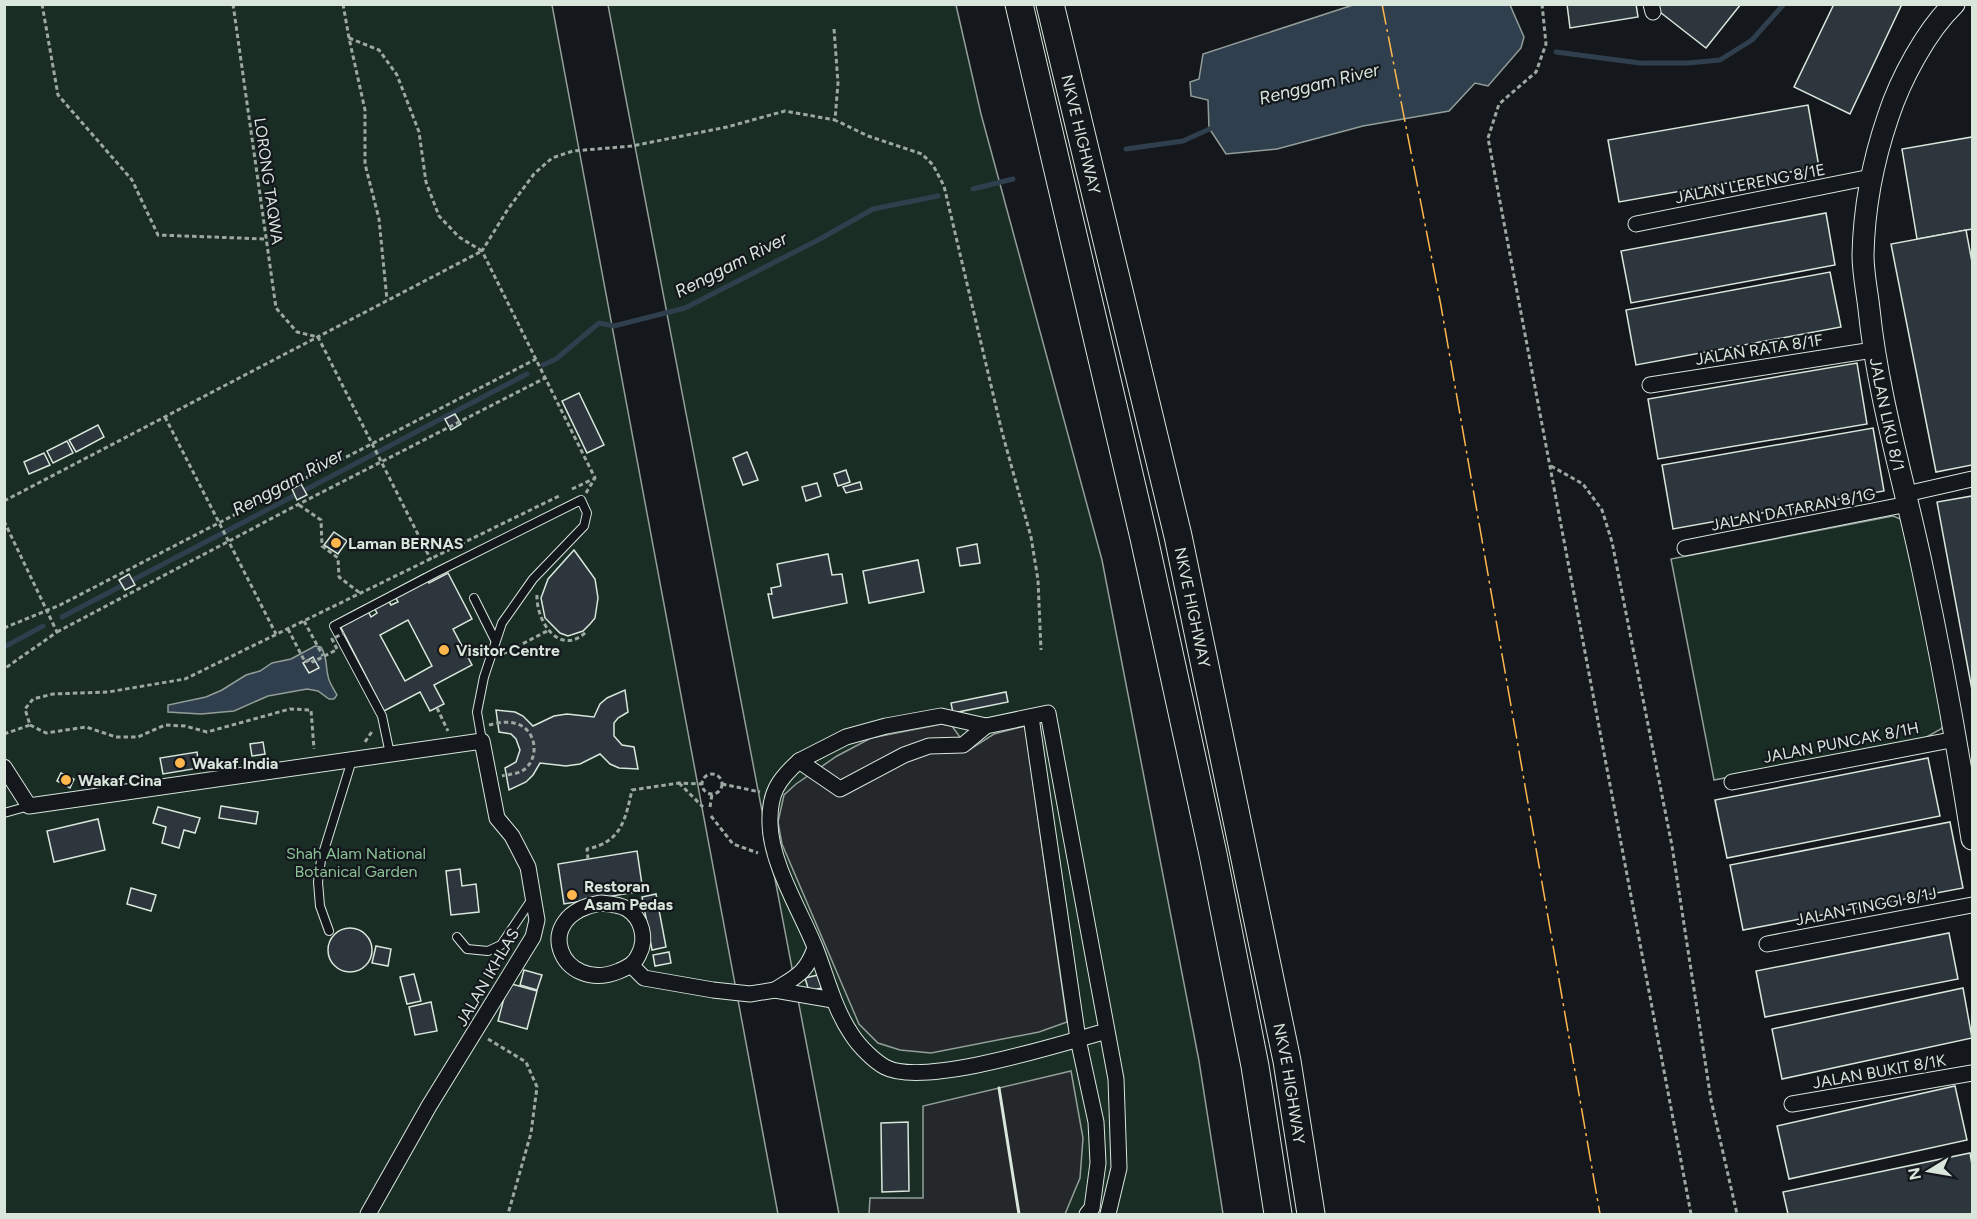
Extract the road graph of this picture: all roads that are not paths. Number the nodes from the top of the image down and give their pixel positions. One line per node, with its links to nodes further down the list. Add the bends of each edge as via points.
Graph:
1 (1019, 4): 43 (highway, NKVE HIGHWAY, via 1142,527 1214,855 1255,1066)
2 (1050, 4): 44 (highway, NKVE HIGHWAY, via 1178,536 1287,1061)
3 (1946, 8): 4 (street, JALAN LIKU 8/1, via 1896,93)
4 (1871, 177): 5 (street, JALAN LERENG 8/1E); 6 (street, JALAN LIKU 8/1, via 1863,256)
5 (1636, 224)
6 (1873, 350): 7 (street, JALAN RATA 8/1F); 9 (street, JALAN LIKU 8/1)
7 (1650, 385)
8 (1972, 479): 9 (street, JALAN DATARAN 8/1G)
9 (1907, 499): 10 (street, JALAN DATARAN 8/1G); 16 (street, JALAN LIKU 8/1)
10 (1685, 548)
11 (474, 598): 12 (lane)
12 (495, 640): 15 (lane, via 477,712); 17 (lane, via 502,623 533,579 584,526 587,513 581,500 334,626 382,716)
13 (1031, 717): 14 (street); 36 (street, via 1048,713); 37 (street)
14 (986, 726): 19 (street, via 941,716 886,726 846,737); 19 (street, via 963,745 929,746 840,789)
15 (481, 734): 17 (street); 25 (street, JALAN IKHLAS, via 497,818 512,836 528,867)
16 (1956, 739): 21 (street, JALAN PUNCAK 8/1H); 24 (street, JALAN LIKU 8/1)
17 (390, 754): 18 (street)
18 (352, 760): 22 (street); 27 (lane, via 321,860 318,882 320,906)
19 (800, 761): 32 (street, via 777,784 770,822 791,895)
20 (4, 767): 22 (street)
21 (1732, 782)
22 (29, 806): 23 (lane)
23 (4, 813)
24 (1972, 839)
25 (533, 898): 28 (street, JALAN IKHLAS, via 537,920); 29 (lane, via 501,945 488,951 468,950)
26 (1972, 905): 31 (street, JALAN TINGGI 8/1J)
27 (329, 931)
28 (533, 936): 30 (street); 40 (street, JALAN IKHLAS)
29 (457, 937)
30 (559, 940): 33 (street, via 566,961 587,974 613,974); 33 (street, via 566,918 577,910 601,903 616,904 628,910 641,928 641,950)
31 (1767, 944)
32 (815, 948): 34 (street, via 809,965); 35 (street)
33 (631, 966): 34 (street, via 644,978 713,990 750,994)
34 (775, 990): 35 (street)
35 (833, 1000): 37 (street, via 852,1036 885,1066 902,1072 980,1064)
36 (1107, 1031): 37 (street); 42 (street, via 1116,1079 1119,1168)
37 (1077, 1039): 41 (street, via 1096,1122 1098,1153 1092,1208)
38 (1972, 1073): 39 (street, JALAN BUKIT 8/1K)
39 (1792, 1104)
40 (368, 1215)
41 (1087, 1215)
42 (1108, 1215)
43 (1278, 1215)
44 (1311, 1215)

